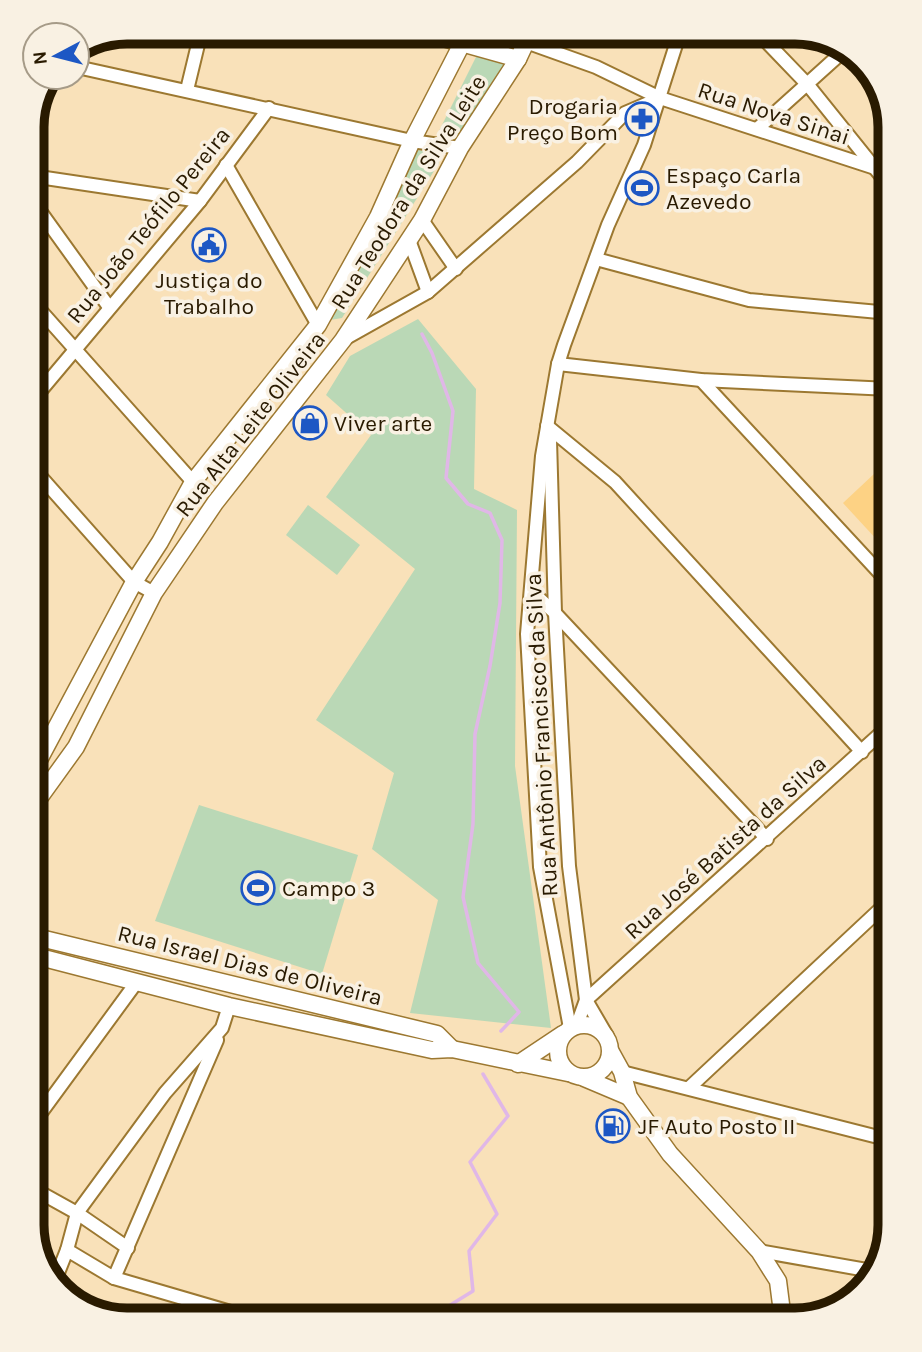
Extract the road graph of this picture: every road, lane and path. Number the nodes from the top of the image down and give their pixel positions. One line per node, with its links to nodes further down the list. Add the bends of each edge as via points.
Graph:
1 (198, 44): 12 (street)
2 (461, 44): 16 (main road, Rua Teodora da Silva Leite)
3 (482, 44): 9 (main road)
4 (525, 44): 9 (main road, Rua Teodora da Silva Leite)
5 (544, 44): 13 (street, Rua Nova Sinai)
6 (676, 44): 13 (street, Rua Antônio Francisco da Silva)
7 (769, 44): 11 (street)
8 (839, 56): 11 (street)
9 (518, 59): 17 (main road, Rua Teodora da Silva Leite)
10 (91, 69): 12 (street)
11 (808, 85): 15 (street); 19 (street)
12 (187, 90): 14 (street)
13 (660, 98): 15 (street, Rua Nova Sinai); 26 (street, Rua Antônio Francisco da Silva); 27 (street, Rua Alta Leite Oliveira, via 625,113 578,162)
14 (269, 108): 16 (street); 18 (street, Rua João Teófilo Pereira)
15 (757, 129): 19 (street, Rua Nova Sinai)
16 (412, 141): 17 (street); 32 (main road, Rua Teodora da Silva Leite, via 378,218)
17 (460, 148): 24 (main road, Rua Teodora da Silva Leite)
18 (226, 165): 22 (street, Rua João Teófilo Pereira); 32 (street)
19 (875, 168): 20 (street)
20 (878, 172)
21 (44, 178): 22 (street)
22 (200, 201): 29 (street, Rua João Teófilo Pereira)
23 (44, 216): 29 (street)
24 (422, 220): 25 (main road, Rua Teodora da Silva Leite); 27 (street)
25 (409, 240): 28 (street); 33 (main road, Rua Teodora da Silva Leite)
26 (596, 259): 30 (street, via 749,300); 35 (street, Rua Antônio Francisco da Silva)
27 (456, 269): 28 (street, Rua Alta Leite Oliveira)
28 (428, 292): 33 (street, Rua Alta Leite Oliveira)
29 (110, 307): 34 (street, Rua João Teófilo Pereira)
30 (878, 312)
31 (44, 315): 34 (street)
32 (318, 325): 41 (main road, Rua Alta Leite Oliveira)
33 (342, 340): 42 (main road, Rua Alta Leite Oliveira)
34 (73, 350): 37 (street, Rua João Teófilo Pereira); 41 (street)
35 (558, 364): 36 (street); 39 (street, Rua Antônio Francisco da Silva)
36 (701, 380): 38 (street); 43 (street)
37 (44, 386)
38 (878, 388)
39 (547, 426): 45 (street, Rua Antônio Francisco da Silva); 47 (street, Rua Antônio Francisco da Silva); 50 (street, via 615,482)
40 (45, 482): 44 (street)
41 (193, 482): 42 (main road); 44 (main road, Rua Alta Leite Oliveira)
42 (215, 503): 46 (main road, Rua Alta Leite Oliveira)
43 (878, 570)
44 (134, 582): 46 (street); 49 (main road, Rua Alta Leite Oliveira)
45 (531, 591): 47 (street); 61 (street, Rua Antônio Francisco da Silva, via 529,702 540,867)
46 (154, 593): 51 (main road, Rua Alta Leite Oliveira, via 76,747)
47 (555, 613): 52 (street); 58 (street, Rua Antônio Francisco da Silva, via 569,866)
48 (878, 739): 50 (street, Rua José Batista da Silva)
49 (44, 751)
50 (862, 752): 52 (street, Rua José Batista da Silva)
51 (44, 791)
52 (767, 839): 58 (street, Rua José Batista da Silva)
53 (878, 912): 67 (street)
54 (44, 939): 57 (main road, Rua Israel Dias de Oliveira)
55 (44, 961): 56 (main road, Rua Israel Dias de Oliveira)
56 (136, 983): 59 (main road, Rua Israel Dias de Oliveira); 69 (street)
57 (234, 985): 59 (main road); 63 (main road, Rua Israel Dias de Oliveira, via 437,1034)
58 (586, 1000): 61 (street); 62 (street, Rua Antônio Francisco da Silva)
59 (229, 1006): 60 (street); 63 (main road, Rua Israel Dias de Oliveira, via 432,1051)
60 (222, 1028): 72 (street, via 165,1093); 73 (street)
61 (570, 1029): 62 (main road, via 594,1026); 64 (main road); 66 (main road, via 559,1042 559,1059)
62 (609, 1044): 65 (main road, Rua Antônio Francisco da Silva); 66 (main road, via 606,1068 592,1077)
63 (452, 1049): 64 (main road, Rua Israel Dias de Oliveira)
64 (518, 1064): 66 (main road, Rua Israel Dias de Oliveira)
65 (622, 1072): 67 (street); 68 (main road, Rua Antônio Francisco da Silva)
66 (576, 1075): 68 (main road, Rua Israel Dias de Oliveira)
67 (690, 1087): 70 (street)
68 (629, 1097): 75 (main road, Rua Antônio Francisco da Silva, via 670,1154)
69 (44, 1109)
70 (878, 1137)
71 (44, 1195): 72 (street)
72 (77, 1213): 73 (street); 74 (street)
73 (128, 1248): 78 (street)
74 (67, 1250): 77 (street); 78 (street)
75 (759, 1251): 76 (street); 80 (main road, Rua Antônio Francisco da Silva, via 778,1281)
76 (865, 1270)
77 (58, 1272)
78 (114, 1278): 79 (street)
79 (217, 1308)
80 (781, 1308)

